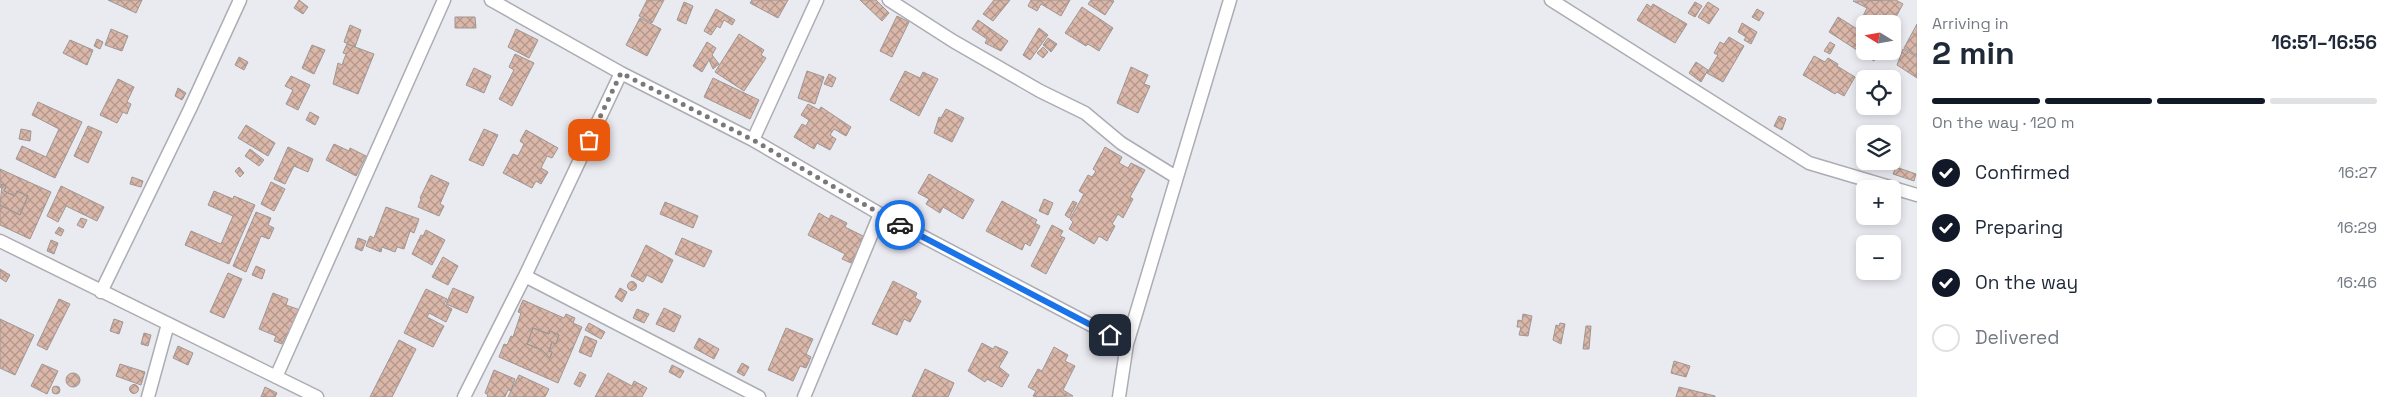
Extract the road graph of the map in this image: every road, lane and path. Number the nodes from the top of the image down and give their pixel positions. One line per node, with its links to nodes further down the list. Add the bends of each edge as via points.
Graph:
1 (240, 0): 15 (street)
2 (444, 0): 18 (street)
3 (491, 0): 8 (street)
4 (817, 0): 9 (street)
5 (889, 0): 10 (street, via 953,41 1085,113 1121,143)
6 (1230, 0): 10 (street)
7 (1551, 0): 11 (street, via 1802,159)
8 (621, 73): 9 (street); 14 (street)
9 (753, 140): 12 (street)
10 (1176, 177): 17 (street)
11 (1917, 195)
12 (880, 214): 17 (street); 23 (street)
13 (1, 243): 15 (street)
14 (525, 276): 21 (street); 22 (street)
15 (101, 292): 16 (street)
16 (168, 324): 18 (street); 19 (street)
17 (1127, 344): 24 (street)
18 (276, 377): 20 (street)
19 (148, 397)
20 (317, 397)
21 (464, 397)
22 (759, 397)
23 (804, 397)
24 (1119, 397)

